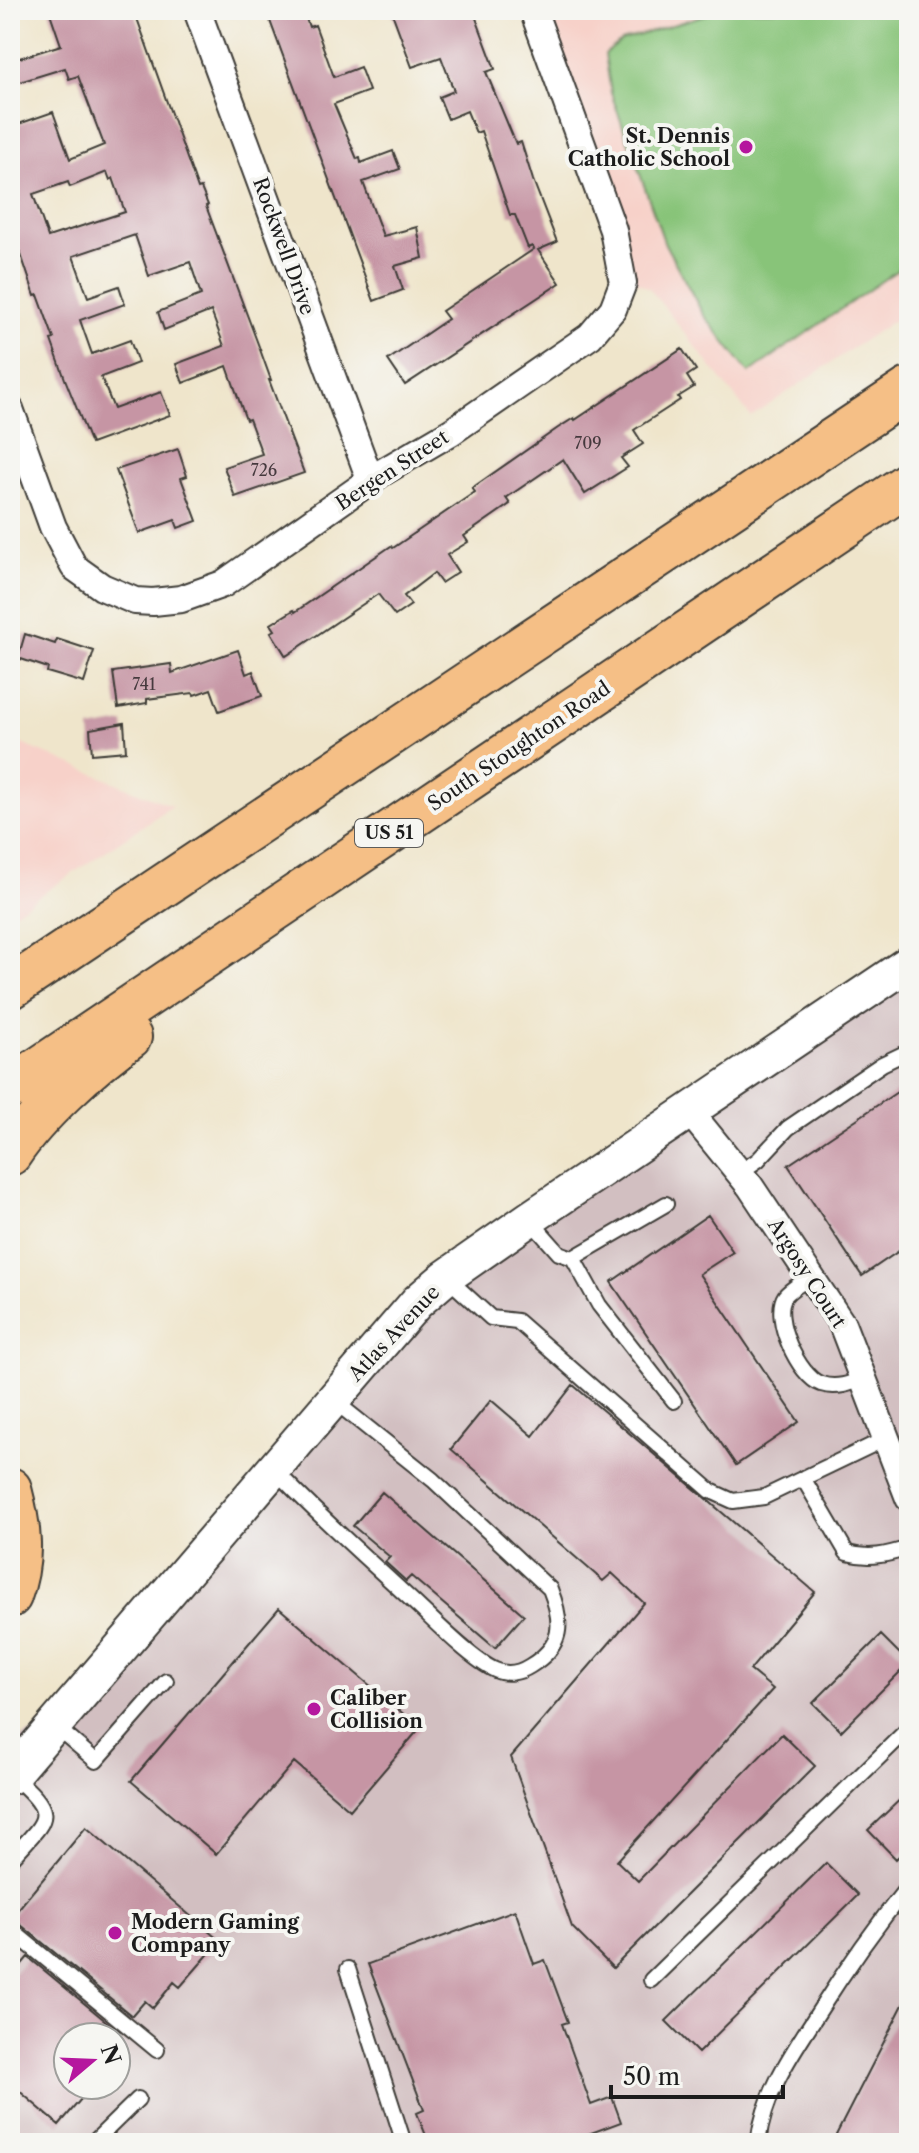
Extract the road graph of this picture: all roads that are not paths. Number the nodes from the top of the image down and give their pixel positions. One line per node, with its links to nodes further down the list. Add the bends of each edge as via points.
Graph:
1 (197, 10): 5 (street, Rockwell Drive)
2 (533, 10): 5 (street, Bergen Street, via 613,230 623,283 613,309 590,336)
3 (909, 389): 8 (main road)
4 (10, 409): 5 (street, Bergen Street, via 67,557 74,567 135,601 181,599 223,584)
5 (371, 482)
6 (909, 483): 7 (main road, South Stoughton Road / US 51)
7 (768, 579): 13 (main road, South Stoughton Road / US 51); 15 (main road, via 101,1057)
8 (302, 795): 9 (main road); 11 (main road)
9 (10, 957)
10 (909, 963): 14 (street, Atlas Avenue)
11 (10, 988)
12 (909, 1051): 16 (lane, via 788,1128)
13 (10, 1088)
14 (689, 1111): 16 (street, Argosy Court); 18 (street, Atlas Avenue)
15 (10, 1154)
16 (739, 1173): 21 (street, Argosy Court)
17 (666, 1204): 19 (lane)
18 (529, 1219): 19 (lane, via 559,1253); 20 (street, Atlas Avenue)
19 (573, 1258): 24 (lane, via 599,1305)
20 (446, 1277): 23 (street, Atlas Avenue, via 417,1302); 27 (lane, via 491,1318 517,1321 711,1491 733,1501 764,1497)
21 (810, 1277): 22 (street, Argosy Court, via 842,1324); 22 (lane, via 785,1295 779,1310 782,1328 807,1377 833,1386)
22 (864, 1378): 25 (street, Argosy Court)
23 (333, 1400): 26 (street, Atlas Avenue); 26 (lane, via 433,1480 550,1589 559,1625 546,1656 525,1670 494,1670 453,1639)
24 (674, 1401)
25 (885, 1439): 27 (lane); 29 (street, Argosy Court)
26 (274, 1469): 33 (street, Atlas Avenue)
27 (803, 1478): 30 (lane, via 847,1553 866,1558)
28 (10, 1489): 31 (main road, via 21,1545)
29 (909, 1498)
30 (909, 1548)
31 (10, 1596)
32 (166, 1681): 33 (lane, via 96,1761)
33 (53, 1725): 35 (street, Atlas Avenue)
34 (909, 1728): 40 (lane)
35 (11, 1776): 36 (lane, via 39,1799 43,1815 40,1826)
36 (10, 1860)
37 (909, 1885): 45 (lane, via 841,1976 780,2073 761,2118)
38 (10, 1929): 41 (lane)
39 (348, 1969): 44 (lane)
40 (651, 1980)
41 (157, 2050)
42 (138, 2099): 43 (lane)
43 (93, 2143)
44 (404, 2143)
45 (758, 2143)

